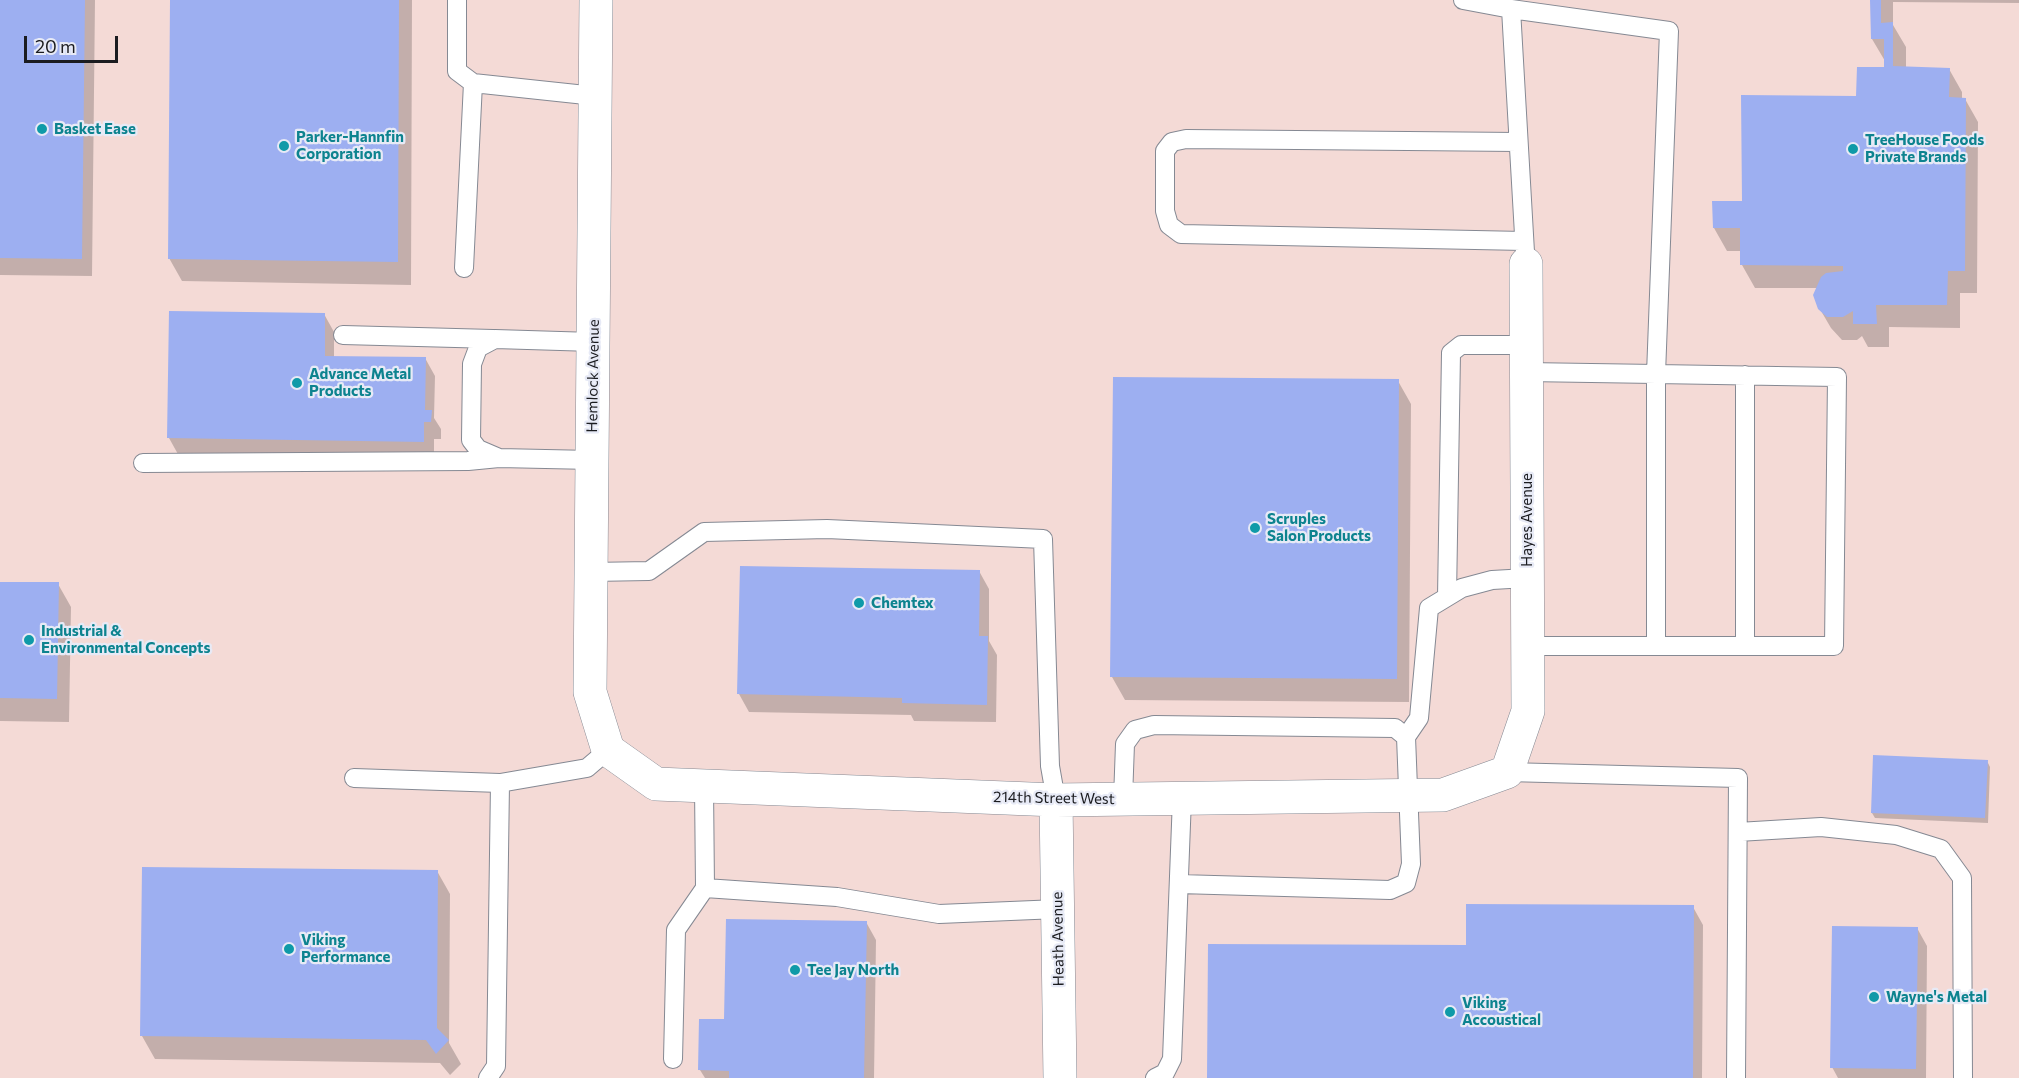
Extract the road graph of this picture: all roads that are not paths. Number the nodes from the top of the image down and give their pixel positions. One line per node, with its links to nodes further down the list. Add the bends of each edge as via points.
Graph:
1 (457, 0): 5 (lane, via 457,71)
2 (596, 0): 6 (street, Hemlock Avenue)
3 (1463, 0): 4 (lane)
4 (1511, 9): 7 (lane); 14 (lane, via 1669,31)
5 (473, 83): 6 (lane); 9 (lane)
6 (595, 96): 12 (street, Hemlock Avenue)
7 (1518, 142): 8 (lane); 8 (lane, via 1186,139 1172,142 1165,151 1165,211 1169,225 1180,234)
8 (1525, 253): 13 (street, Hayes Avenue)
9 (464, 268)
10 (343, 335): 11 (lane)
11 (495, 339): 12 (lane); 16 (lane, via 478,348 472,364 471,440 478,449)
12 (593, 342): 17 (street, Hemlock Avenue)
13 (1526, 359): 14 (lane); 20 (street, Hayes Avenue); 21 (lane, via 1461,345 1451,353)
14 (1656, 374): 15 (lane); 23 (lane)
15 (1745, 375): 24 (lane); 24 (lane, via 1837,377 1834,646)
16 (499, 458): 17 (lane); 18 (lane)
17 (592, 460): 19 (street, Hemlock Avenue)
18 (143, 463)
19 (591, 572): 26 (street, Hemlock Avenue, via 590,692); 34 (lane, via 649,571 704,532 827,529 1043,539 1050,766)
20 (1527, 578): 21 (lane, via 1492,580 1462,588); 22 (street, Hayes Avenue)
21 (1447, 597): 25 (lane, via 1429,608 1419,718)
22 (1528, 646): 23 (lane); 27 (street, Hayes Avenue, via 1528,711)
23 (1656, 646): 24 (lane)
24 (1745, 646)
25 (1406, 737): 31 (lane); 33 (lane, via 1395,728 1154,725 1135,730 1125,744)
26 (608, 750): 29 (lane, via 587,768); 30 (street, 214th Street West, via 656,784)
27 (1507, 772): 31 (street, 214th Street West, via 1443,795); 35 (lane, via 1738,778)
28 (354, 778): 29 (lane)
29 (500, 783): 40 (lane, via 496,1066)
30 (704, 786): 34 (street, 214th Street West); 37 (lane)
31 (1408, 795): 32 (street, 214th Street West); 36 (lane, via 1411,864 1406,883 1390,890)
32 (1182, 798): 33 (street, 214th Street West); 36 (lane)
33 (1123, 799): 34 (street, 214th Street West)
34 (1056, 800): 38 (street, Heath Avenue)
35 (1738, 832): 43 (lane); 44 (lane, via 1821,827 1896,835 1941,849 1962,878)
36 (1179, 884): 42 (lane, via 1172,1059 1165,1073)
37 (705, 888): 38 (lane, via 837,897 939,914); 39 (lane, via 676,930)
38 (1058, 909): 41 (street, Heath Avenue)
39 (673, 1059)
40 (488, 1078)
41 (1060, 1078)
42 (1155, 1078)
43 (1736, 1078)
44 (1963, 1078)

